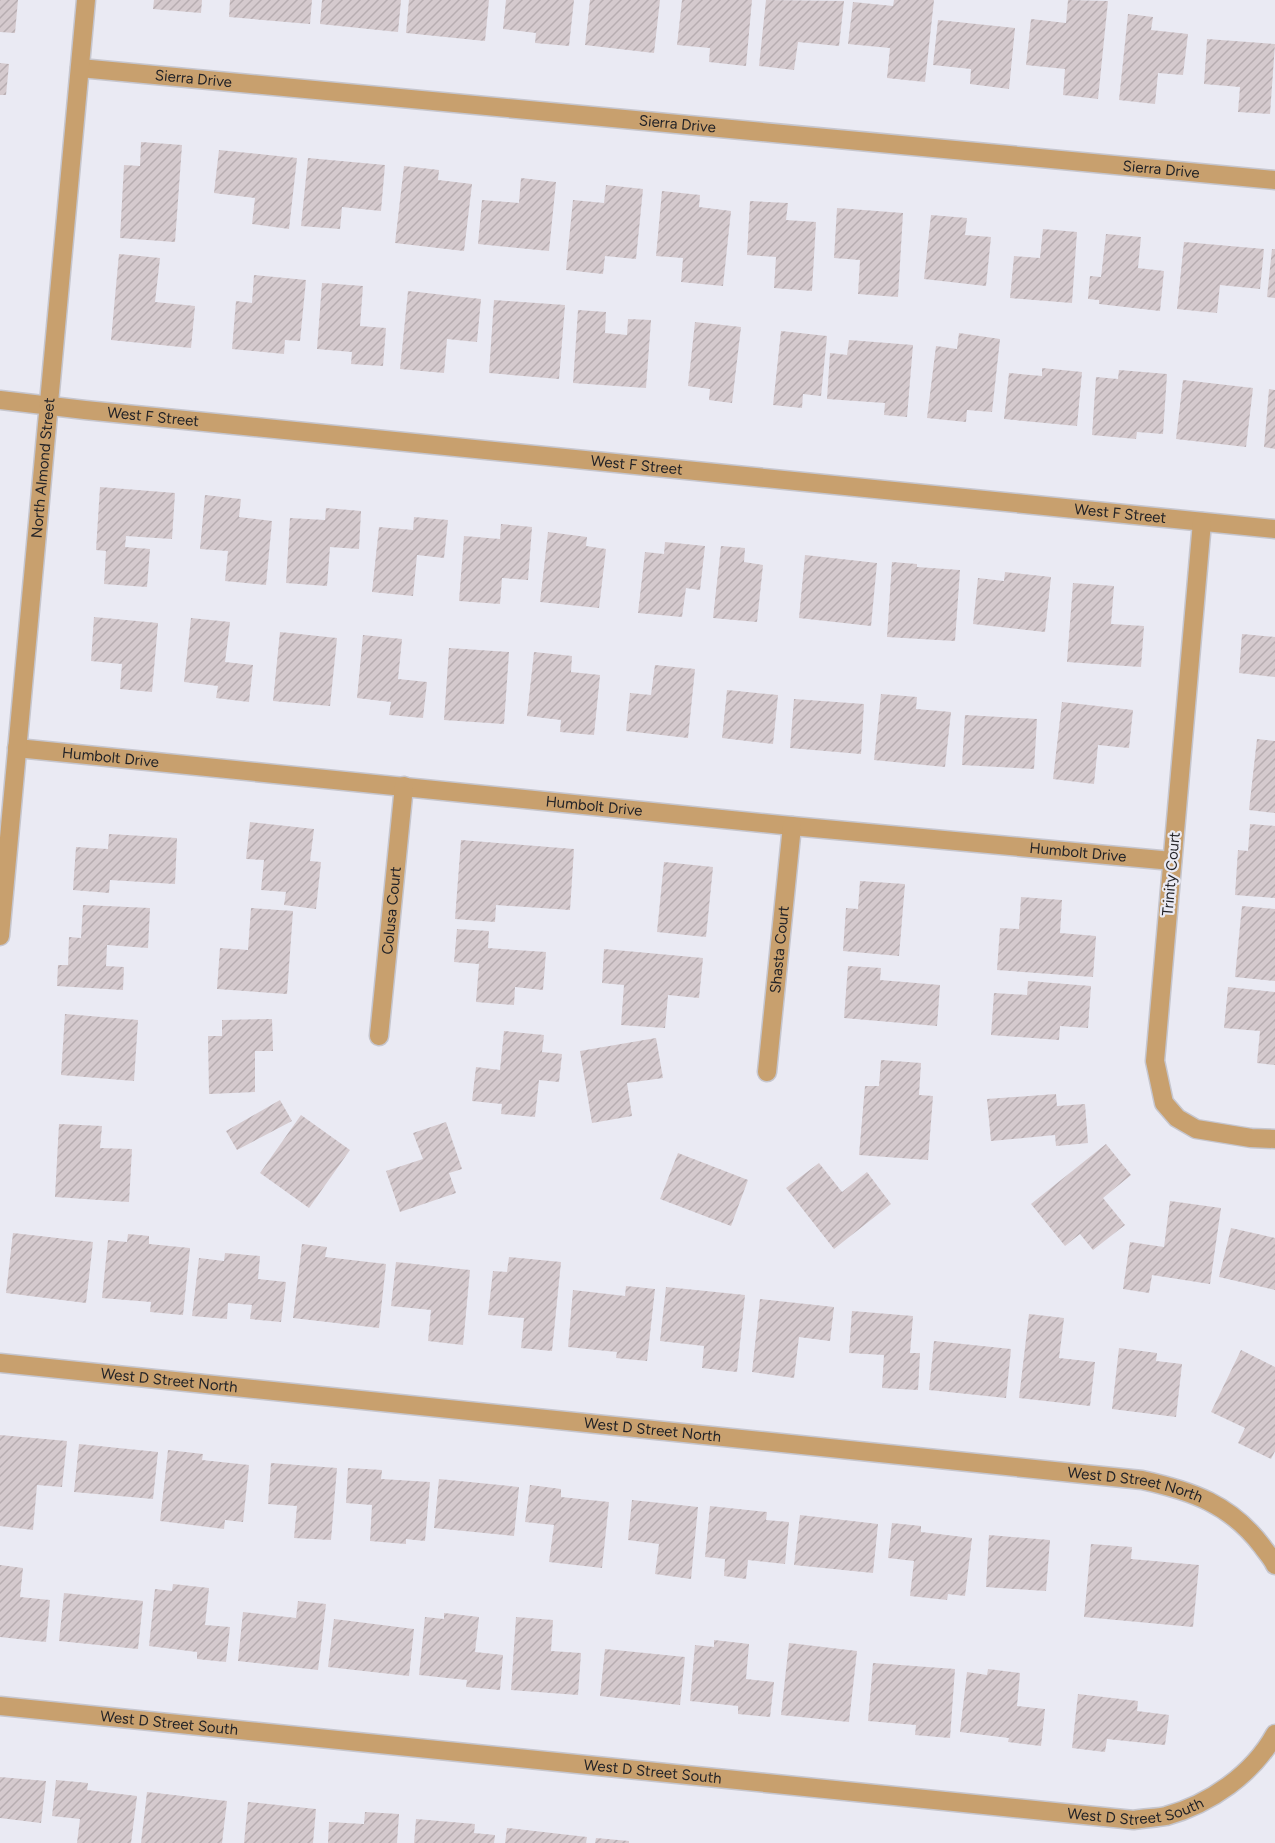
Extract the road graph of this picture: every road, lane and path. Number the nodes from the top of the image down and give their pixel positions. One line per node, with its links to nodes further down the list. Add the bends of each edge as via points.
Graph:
1 (86, 0): 2 (street, North Almond Street)
2 (80, 68): 3 (street, Sierra Drive); 5 (street, North Almond Street)
3 (1275, 180)
4 (0, 400): 5 (street, West F Street)
5 (50, 407): 6 (street, West F Street); 8 (street, North Almond Street)
6 (1202, 522): 7 (street, West F Street); 11 (street, Trinity Court)
7 (1275, 529)
8 (17, 747): 9 (street, Humbolt Drive); 12 (street, North Almond Street)
9 (404, 786): 10 (street, Humbolt Drive); 13 (street, Colusa Court)
10 (792, 826): 11 (street, Humbolt Drive); 14 (street, Shasta Court)
11 (1172, 861): 15 (street, Trinity Court, via 1155,1061 1164,1103 1177,1118 1196,1129)
12 (0, 936)
13 (379, 1036)
14 (767, 1072)
15 (1275, 1139)
16 (0, 1363): 17 (street, West D Street North, via 1142,1480 1191,1493 1233,1515)
17 (1275, 1565)
18 (0, 1706): 19 (street, West D Street South, via 1134,1820 1164,1816 1212,1797 1252,1765)
19 (1275, 1734)

